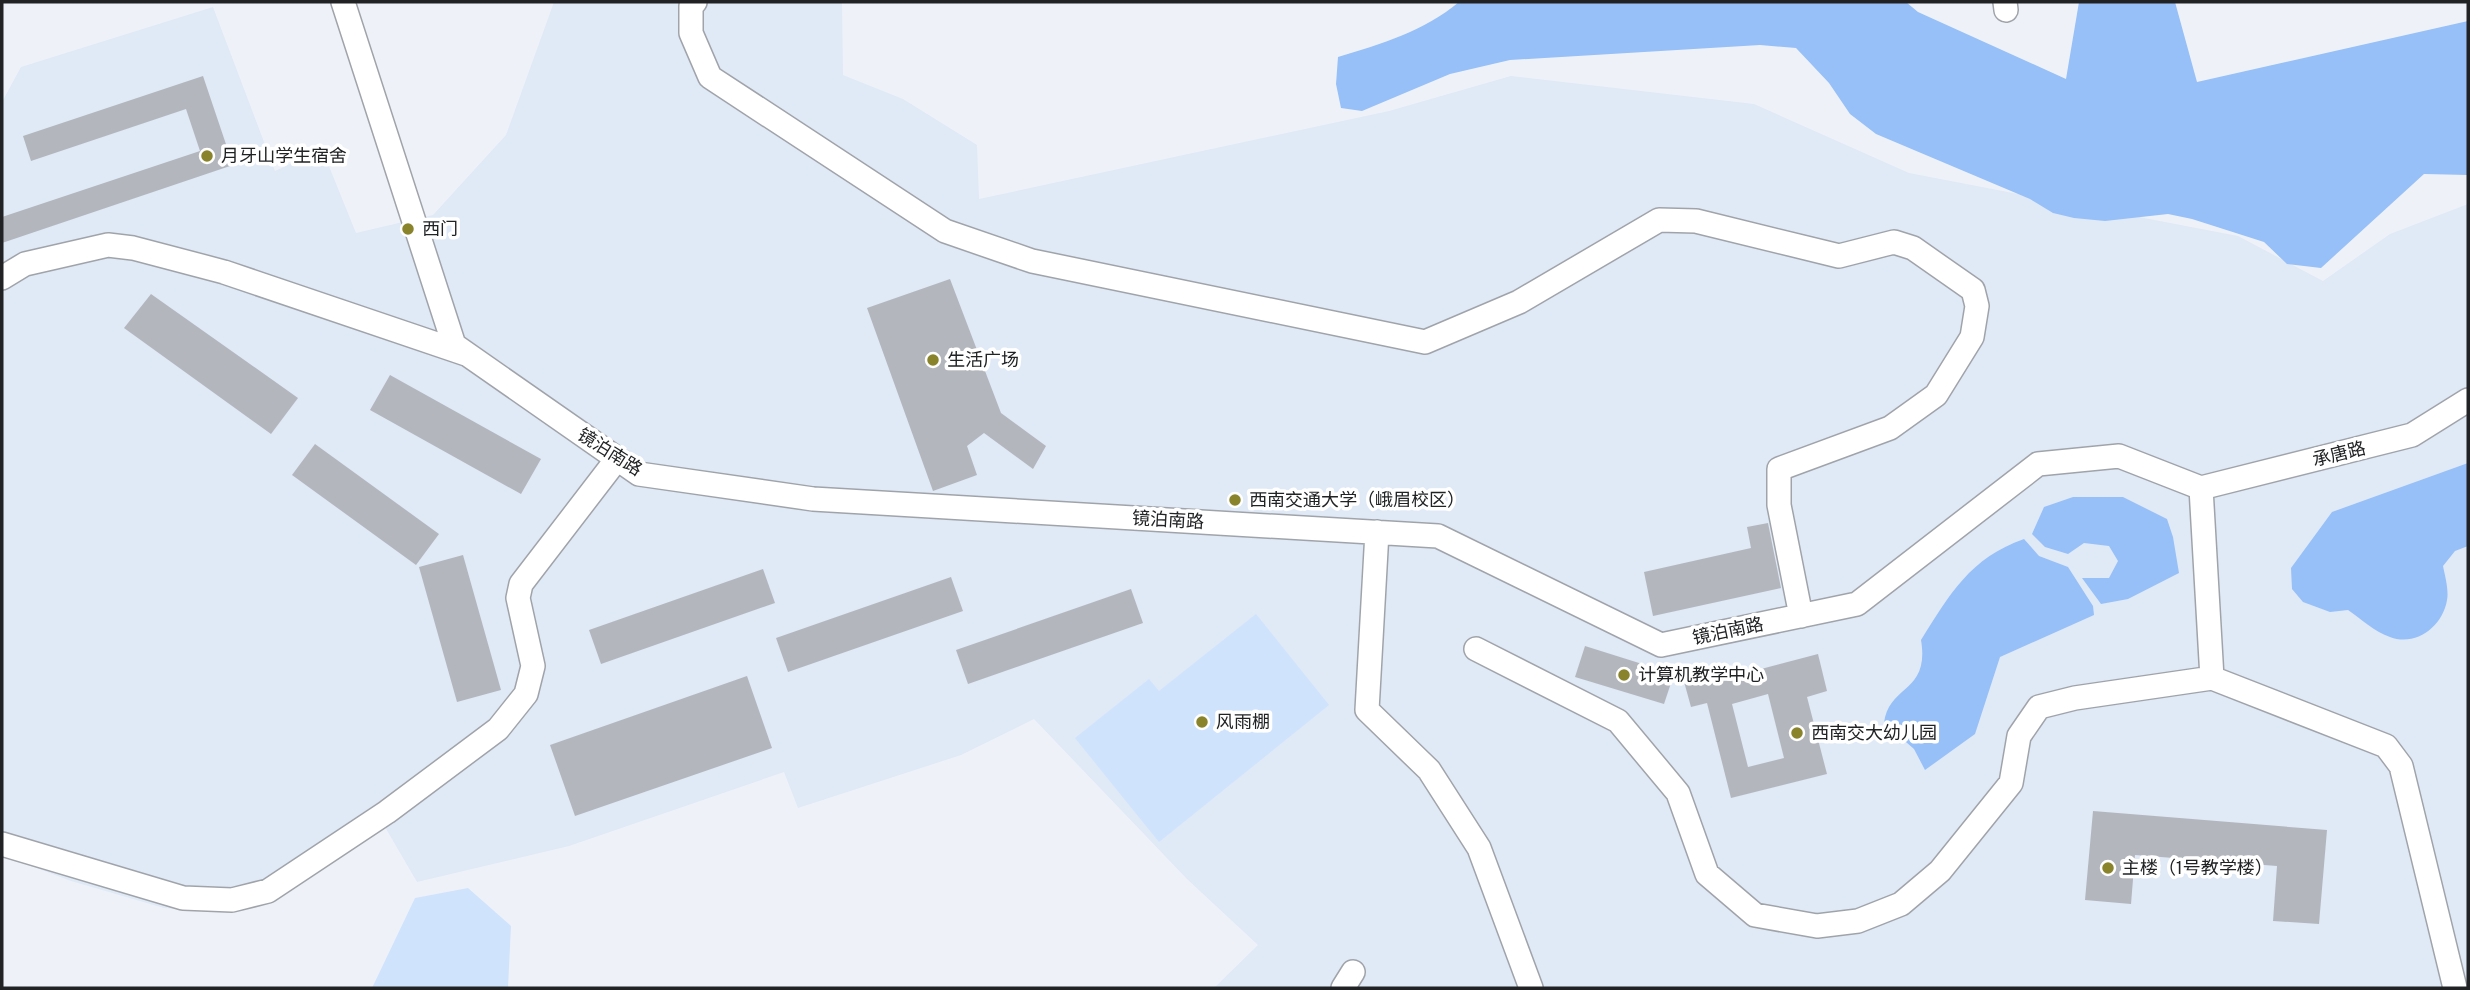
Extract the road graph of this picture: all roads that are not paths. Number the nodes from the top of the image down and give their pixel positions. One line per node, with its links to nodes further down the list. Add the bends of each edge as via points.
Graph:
1 (343, 2): 4 (street, 镜泊南路, via 454,345)
2 (695, 2): 9 (street, via 691,33 710,77 945,231 1032,261 1425,342 1519,302 1659,220 1696,221 1839,256 1894,242 1913,248 1973,290 1977,306 1972,337 1936,395 1890,428 1779,469 1779,505)
3 (2, 278): 4 (street, via 25,264 108,246 133,248 225,272)
4 (466, 354): 6 (street, 镜泊南路)
5 (2468, 400): 7 (street, 承唐路, via 2412,435)
6 (617, 459): 8 (street, 镜泊南路, via 639,474 813,499); 12 (street, via 522,584 518,598 533,666 526,694 498,729 387,812 268,891 232,900 183,898)
7 (2201, 488): 9 (street, 镜泊南路, via 2119,456 2038,464 1857,604); 11 (street)
8 (1377, 532): 9 (street, 镜泊南路, via 1438,536 1661,645); 13 (street, via 1367,710 1429,770 1479,848)
9 (1801, 615)
10 (1476, 649): 11 (street, via 1618,721 1678,793 1707,874 1755,915 1816,926 1858,921 1901,904 1940,871 2011,783 2019,736 2039,707)
11 (2212, 678): 14 (street, via 2386,746 2401,766)
12 (2, 844)
13 (1531, 988)
14 (2455, 988)

